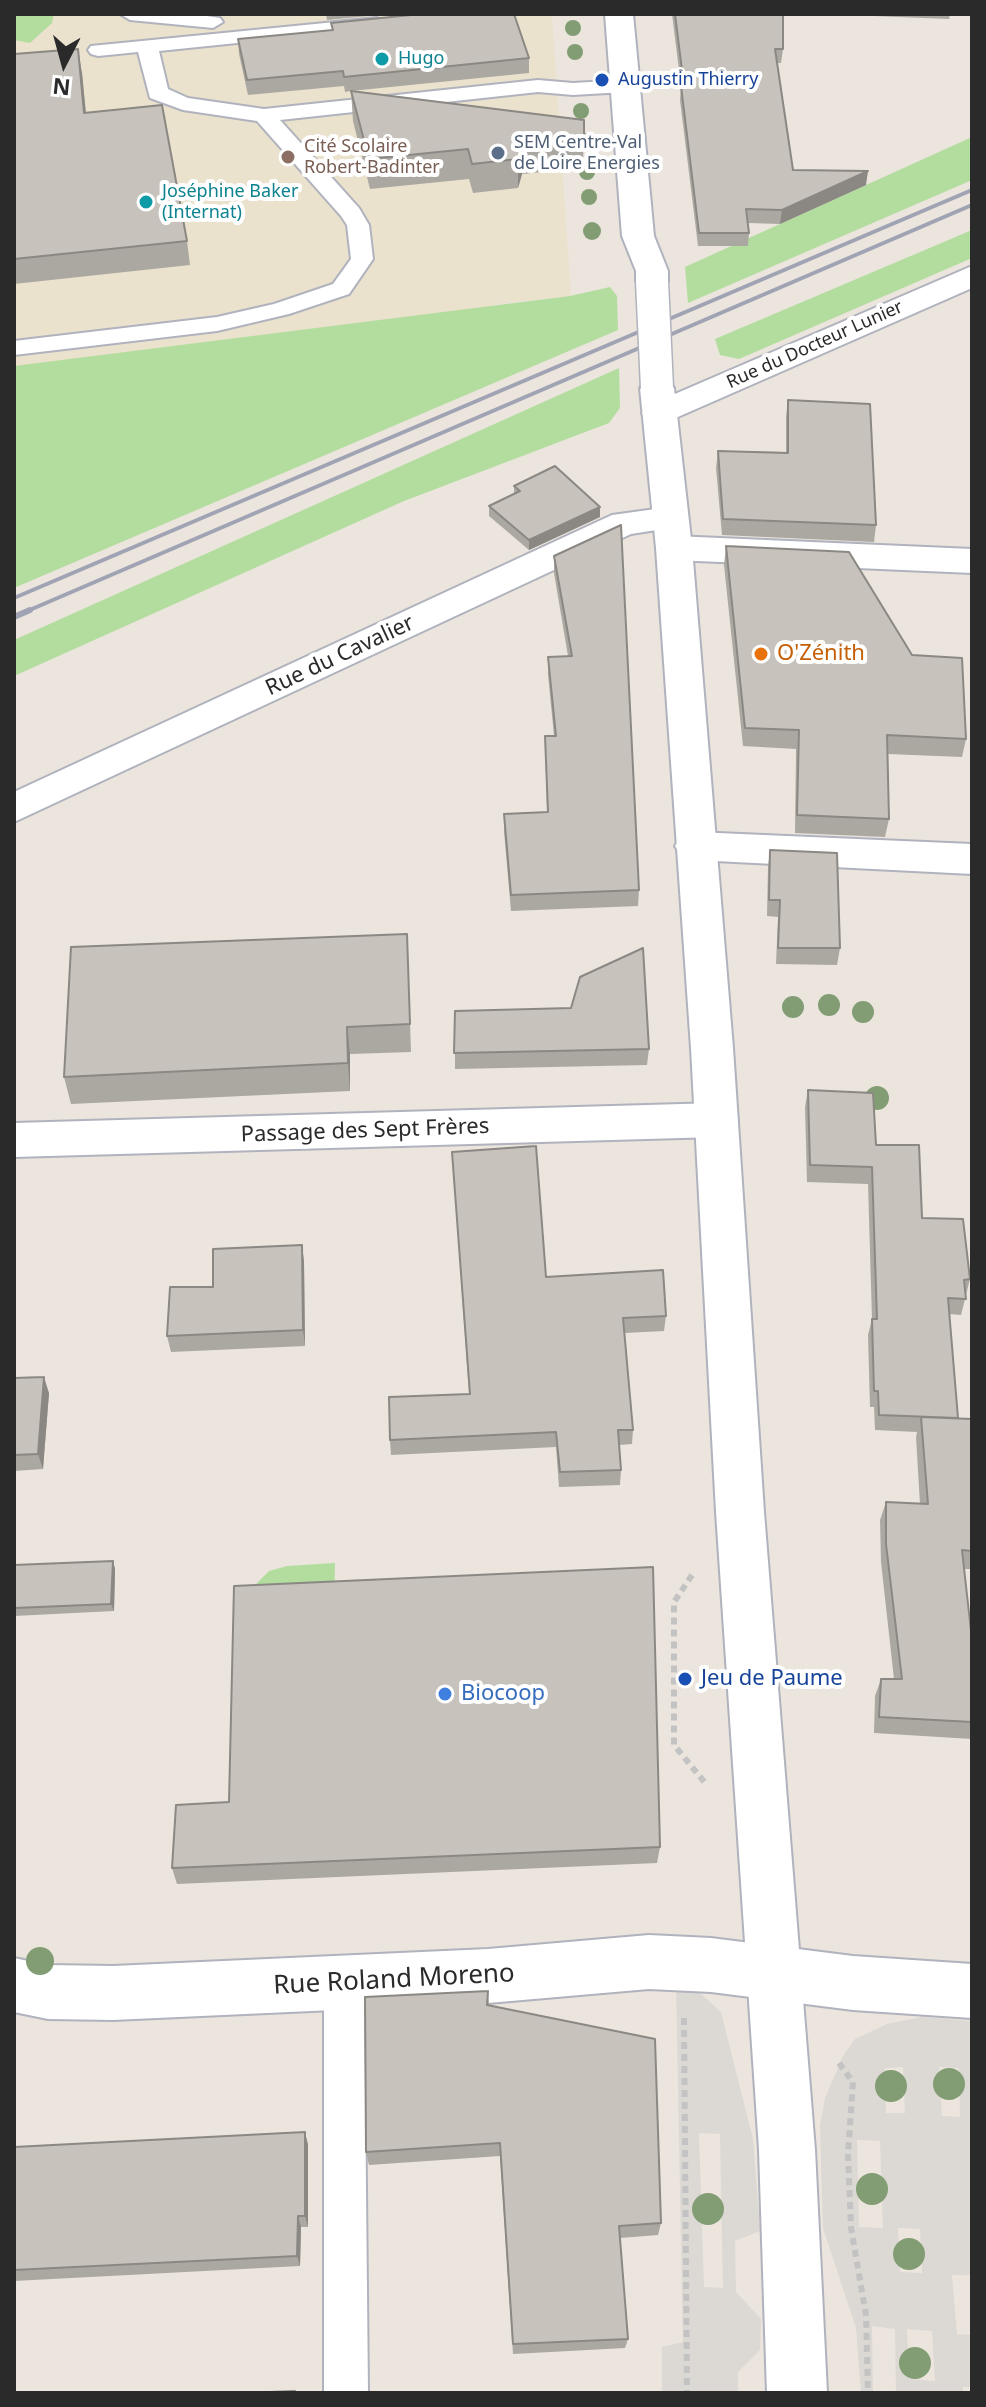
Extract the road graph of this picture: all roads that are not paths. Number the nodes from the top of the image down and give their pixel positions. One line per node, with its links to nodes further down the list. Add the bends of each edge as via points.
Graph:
1 (130, 14): 4 (lane)
2 (619, 14): 7 (street)
3 (397, 22): 4 (lane)
4 (295, 32): 5 (lane)
5 (147, 44): 6 (lane); 8 (lane, via 158,93 183,104)
6 (98, 50)
7 (625, 86): 8 (lane, via 538,86); 11 (street, bridge, via 638,236 652,271)
8 (264, 115): 10 (lane, via 358,225 362,259 341,289 217,324)
9 (972, 276): 11 (street, Rue du Docteur Lunier)
10 (14, 348)
11 (658, 401): 12 (street)
12 (672, 533): 13 (street, Rue du Cavalier); 14 (street, Rue du Cavalier, via 624,523); 15 (street)
13 (972, 561)
14 (14, 808)
15 (695, 846): 16 (street); 17 (street)
16 (972, 859)
17 (717, 1120): 18 (street, Passage des Sept Frères); 19 (street)
18 (14, 1140)
19 (774, 1975): 20 (street, Rue Roland Moreno, via 649,1962); 22 (street, Rue Roland Moreno); 24 (street)
20 (344, 1982): 21 (street, Rue Roland Moreno, via 113,1993 48,1992); 23 (lane)
21 (14, 1985)
22 (972, 1991)
23 (346, 2393)
24 (797, 2393)

